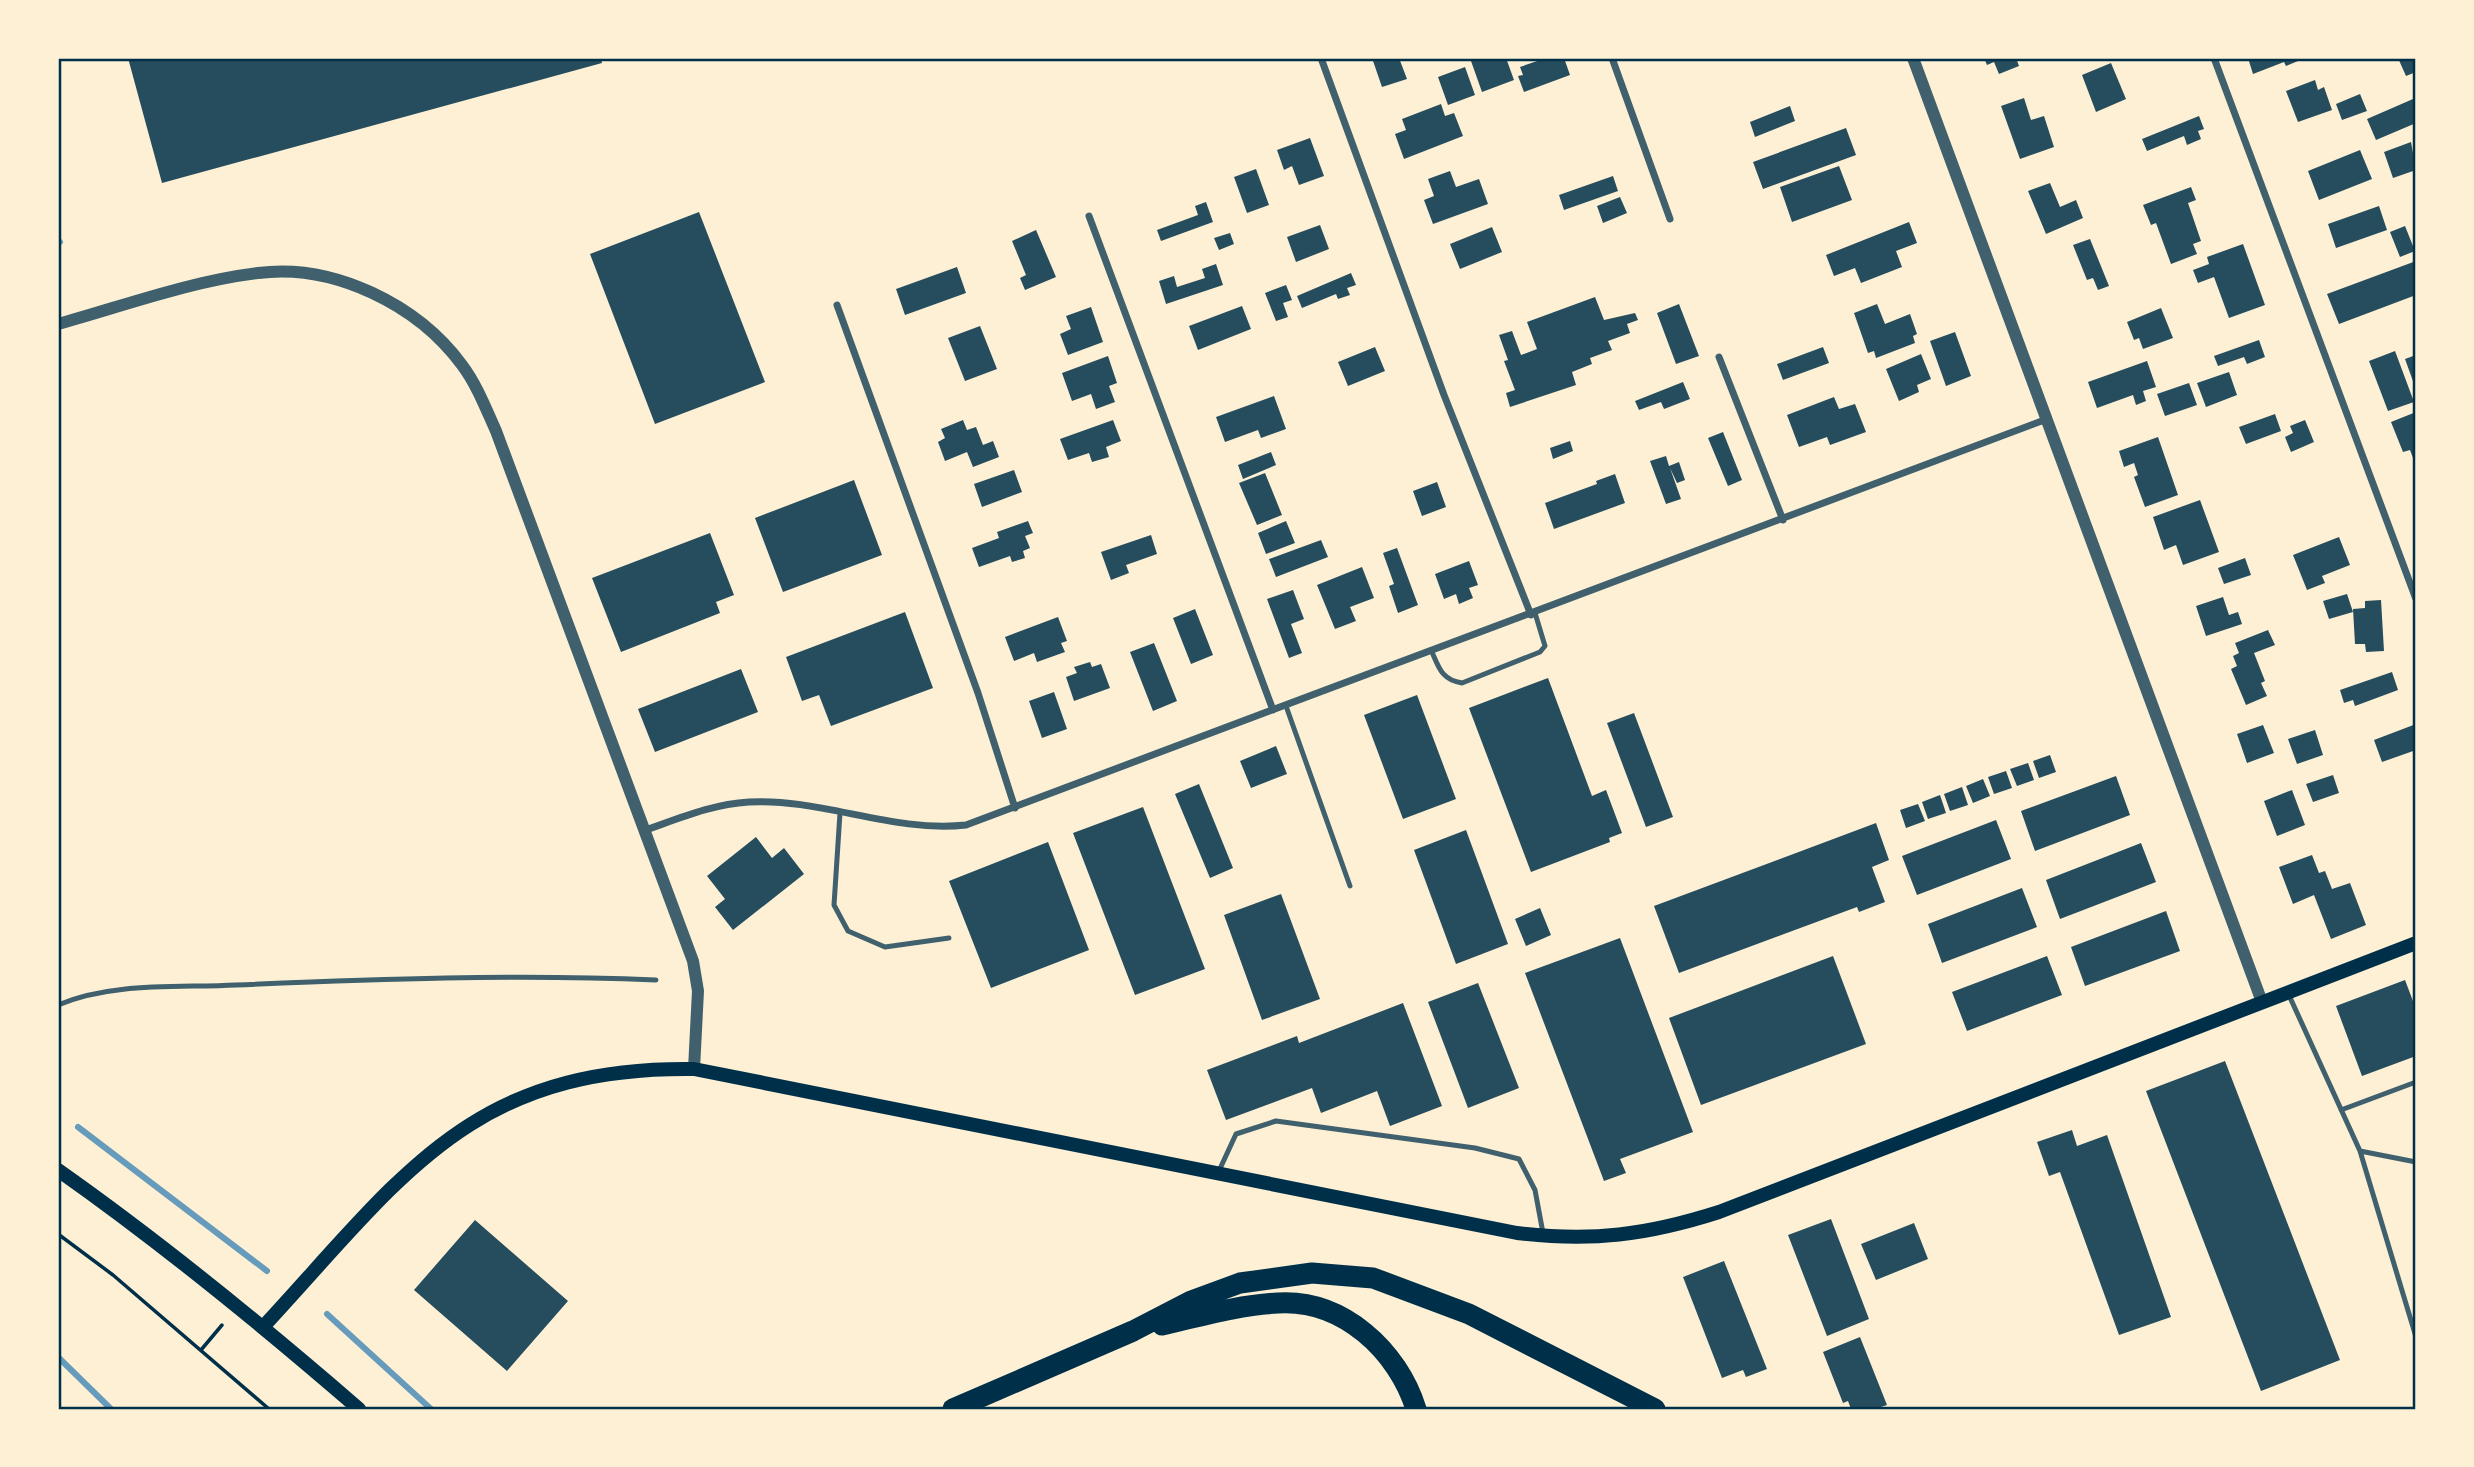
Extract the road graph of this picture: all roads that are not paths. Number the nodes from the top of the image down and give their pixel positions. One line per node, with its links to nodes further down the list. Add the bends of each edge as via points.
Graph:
1 (1321, 58): 13 (street, via 1444,394)
2 (1612, 58): 6 (street)
3 (1913, 58): 10 (street)
4 (2214, 58): 12 (street)
5 (1089, 216): 16 (street)
6 (1670, 219)
7 (836, 306): 17 (street, via 978,693)
8 (58, 324): 19 (street, via 260,272 309,274 345,282 406,311 439,338 463,366 483,401)
9 (1719, 357): 11 (street)
10 (2047, 419): 11 (street); 25 (street)
11 (1783, 520): 13 (street)
12 (2416, 599)
13 (1533, 614): 14 (street); 14 (lane, via 1545,646 1540,652 1462,683 1441,673)
14 (1432, 652): 15 (street)
15 (1286, 706): 16 (street); 20 (lane)
16 (1273, 710): 17 (street)
17 (1015, 807): 18 (street, via 966,825 932,828)
18 (840, 813): 19 (street, via 750,802 711,807); 21 (lane, via 834,905 848,931 885,947)
19 (646, 830): 27 (street, via 692,961 698,991)
20 (1350, 886)
21 (949, 938)
22 (2416, 943): 24 (main road)
23 (656, 980): 26 (lane, via 481,975 299,982 96,991)
24 (2288, 992): 25 (main road); 29 (lane)
25 (2262, 1002): 34 (main road, via 1678,1225 1594,1239)
26 (58, 1004)
27 (694, 1069): 33 (main road); 35 (main road, via 581,1077 544,1087 470,1122 409,1170)
28 (2416, 1082): 29 (lane)
29 (2342, 1110): 30 (lane)
30 (2360, 1151): 31 (lane); 37 (lane)
31 (2416, 1162)
32 (58, 1170): 35 (main road)
33 (1218, 1173): 34 (main road); 34 (lane, via 1236,1134 1276,1121 1475,1148 1519,1159 1535,1190)
34 (1544, 1236)
35 (263, 1326): 38 (main road)
36 (1133, 1331): 39 (highway); 40 (highway, via 1236,1308 1281,1303 1318,1308 1346,1319 1374,1338 1408,1384); 41 (highway, via 1191,1301 1240,1283 1312,1273 1373,1278 1469,1314)
37 (2416, 1337)
38 (359, 1409)
39 (953, 1409)
40 (1416, 1409)
41 (1655, 1409)

